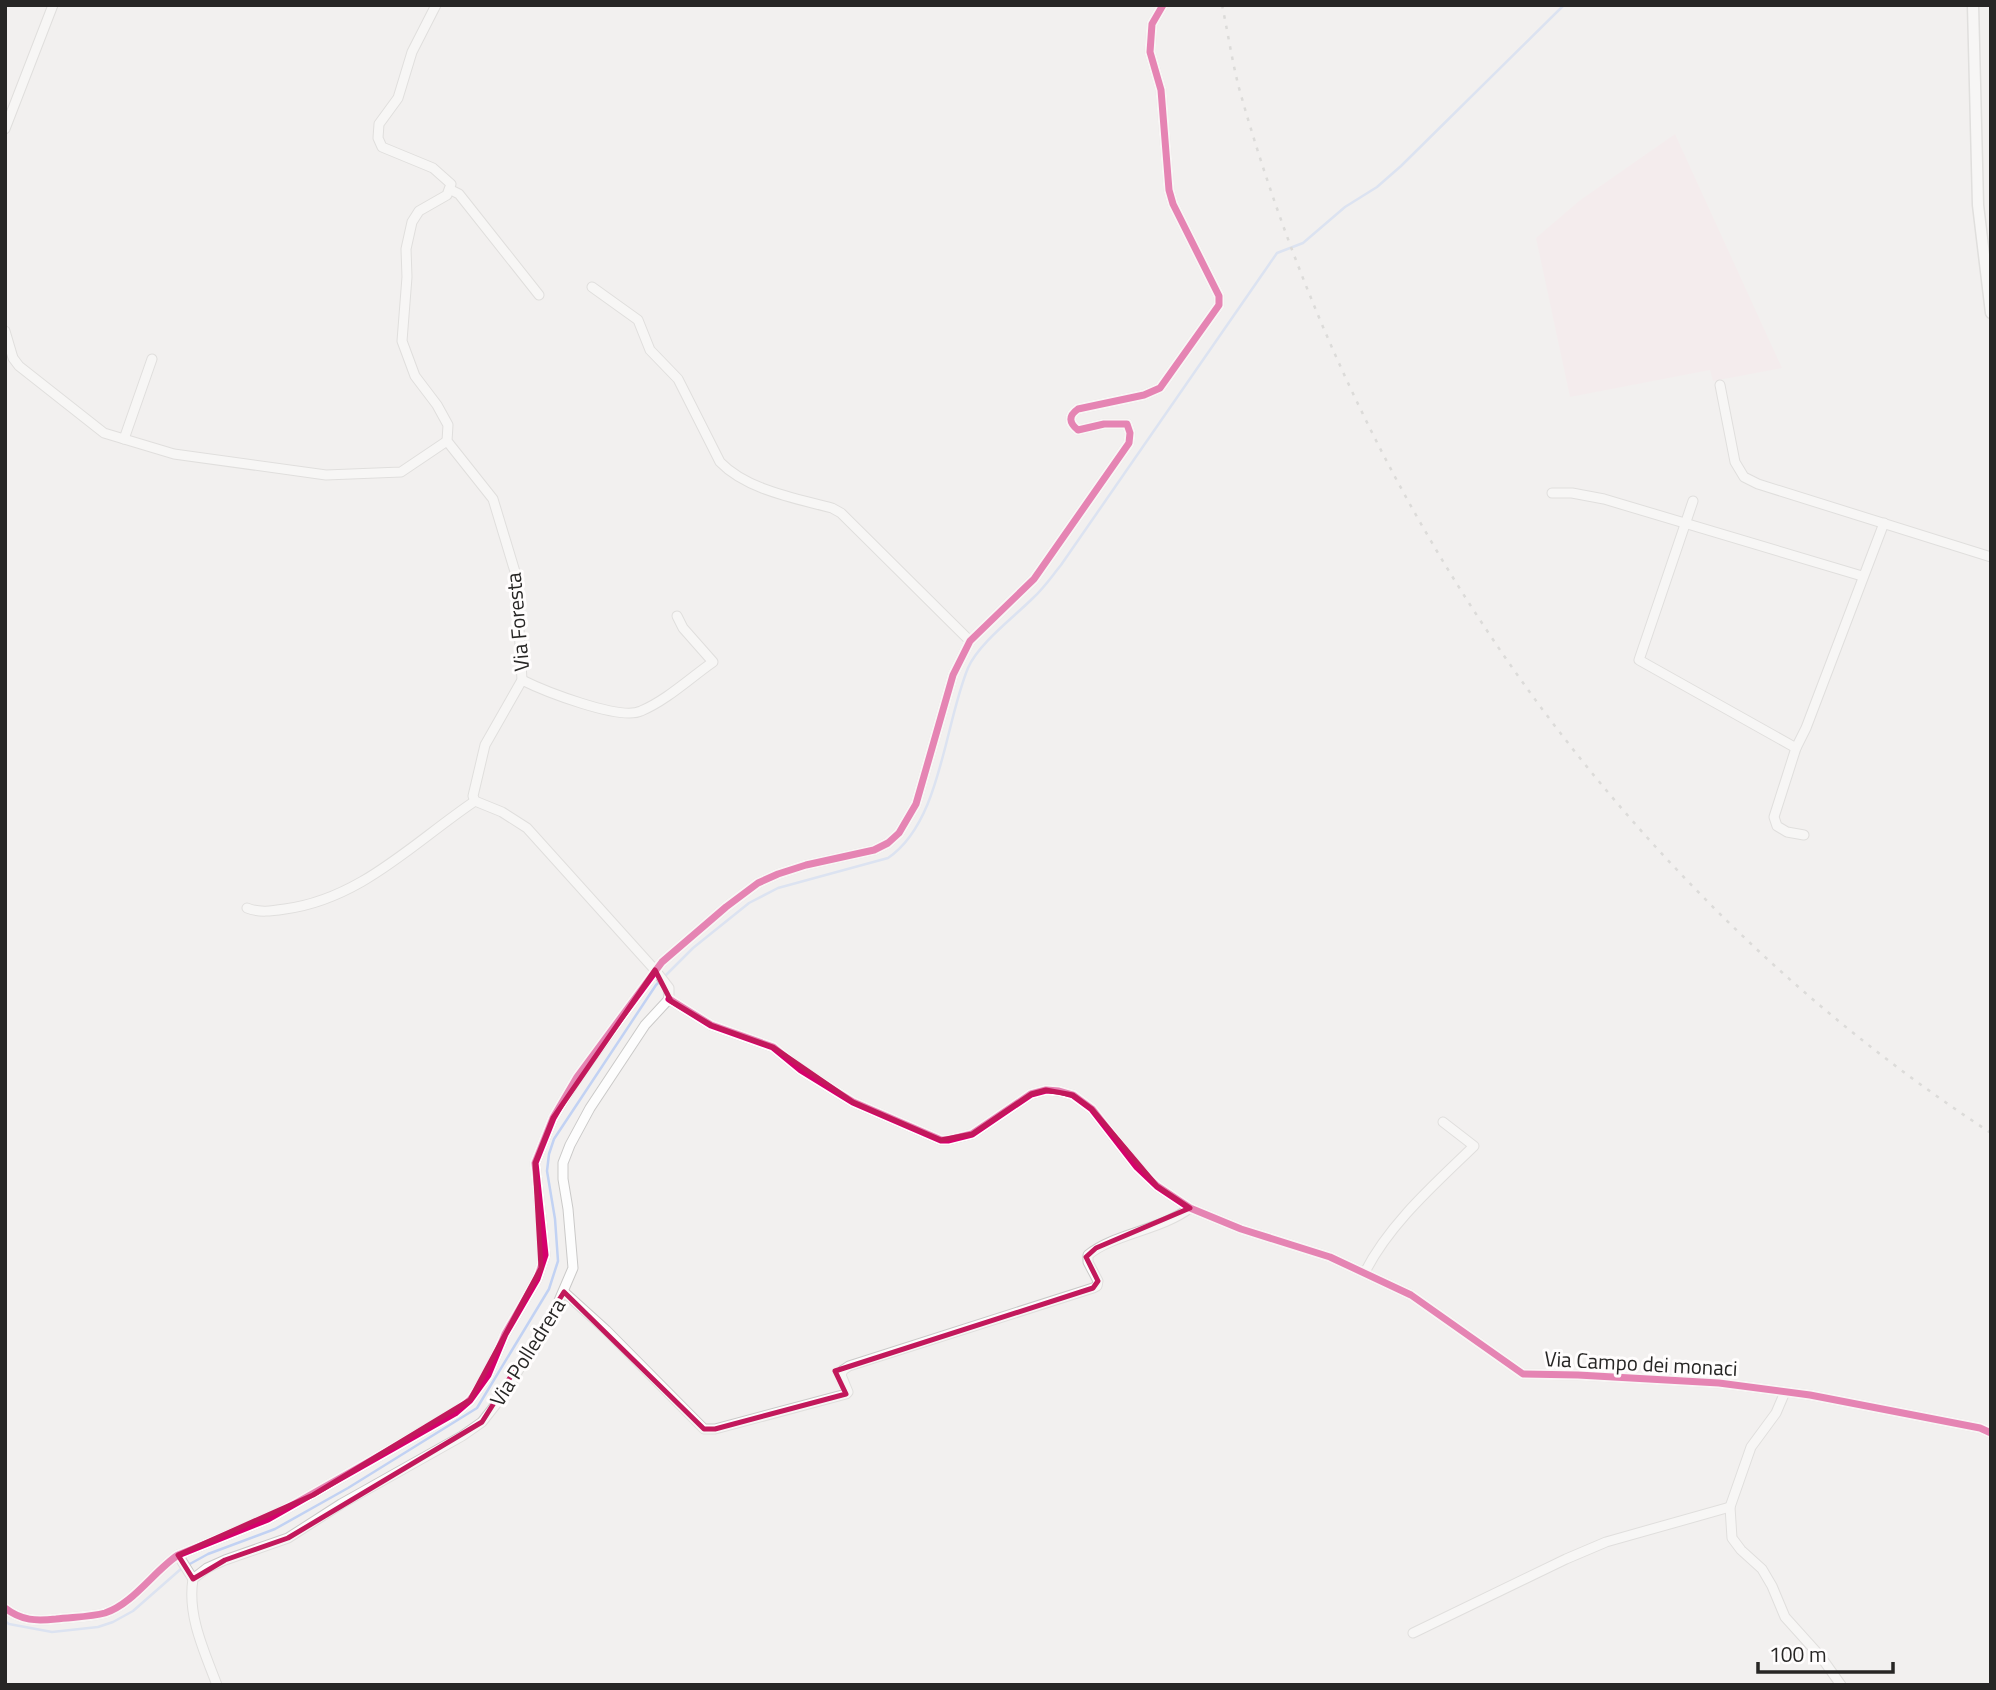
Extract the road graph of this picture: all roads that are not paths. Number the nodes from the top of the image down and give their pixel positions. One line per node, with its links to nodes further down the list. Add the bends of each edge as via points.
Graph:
1 (53, 5): 5 (street)
2 (436, 5): 6 (street, via 412,52 398,97 379,124 378,138 382,148 433,168 450,181)
3 (1163, 5): 22 (street, via 1152,24 1150,52 1161,90 1169,190 1219,304 1160,388 1072,413 1072,425 1078,430 1127,424 1129,443 1034,579)
4 (1973, 5): 9 (street, via 1979,205)
5 (5, 130)
6 (451, 190): 8 (street, via 459,194); 14 (street, Via Foresta, via 419,211 412,222 406,249 402,341 415,376 448,425)
7 (592, 286): 22 (street, via 638,320 650,350 678,379 726,468 753,484 841,513)
8 (539, 295)
9 (1991, 313)
10 (5, 331): 13 (street, via 19,366 104,433)
11 (152, 359): 13 (street)
12 (1720, 385): 17 (street, via 1735,462 1744,477)
13 (124, 439): 14 (street, via 174,454 326,475 401,472)
14 (447, 441): 23 (street, Via Foresta, via 493,499 516,576)
15 (1552, 493): 18 (street, via 1604,499)
16 (1693, 501): 18 (street)
17 (1884, 523): 19 (street); 20 (street)
18 (1686, 524): 20 (street); 24 (street, via 1639,660)
19 (1991, 558)
20 (1862, 576): 24 (street)
21 (677, 616): 23 (street, via 713,662 639,713 604,710)
22 (971, 642): 28 (street, via 953,675 916,804 899,833 874,849 806,865 758,883 701,927)
23 (522, 680): 25 (street, Via Foresta, via 485,745)
24 (1796, 748): 26 (street, via 1774,817 1777,826)
25 (475, 801): 27 (street, via 365,881 331,897 305,907); 28 (street, via 527,828)
26 (1804, 835)
27 (247, 908)
28 (656, 972): 29 (street, via 669,988); 37 (street, via 578,1077 554,1118 535,1163 545,1255 528,1298 470,1400 313,1496)
29 (669, 999): 31 (street, Via Campo dei monaci, via 711,1025 773,1047 853,1101 941,1140 972,1134 1031,1094 1046,1090 1073,1095 1092,1109 1137,1167); 33 (street, Via Polledrera, via 616,1068 562,1163 573,1258)
30 (1443, 1122): 32 (street, via 1474,1146 1401,1220)
31 (1190, 1208): 32 (street, Via Campo dei monaci); 33 (street, via 1096,1248 1088,1255 1098,1281 1093,1288 849,1366 841,1375 846,1394 715,1429 704,1429)
32 (1365, 1272): 34 (street, Via Campo dei monaci, via 1411,1295 1523,1374 1719,1383)
33 (564, 1292): 38 (street, Via Polledrera, via 504,1394 482,1422 288,1538)
34 (1784, 1392): 35 (street, Via Campo dei monaci, via 1980,1427); 36 (street, via 1776,1413 1751,1447)
35 (1991, 1433)
36 (1730, 1507): 40 (street, via 1606,1542); 42 (street, via 1732,1538 1762,1569 1785,1617)
37 (179, 1557): 38 (street); 39 (street, via 106,1612 36,1621 17,1618)
38 (190, 1576): 41 (street, via 191,1605)
39 (5, 1608)
40 (1413, 1633)
41 (217, 1685)
42 (1841, 1685)

